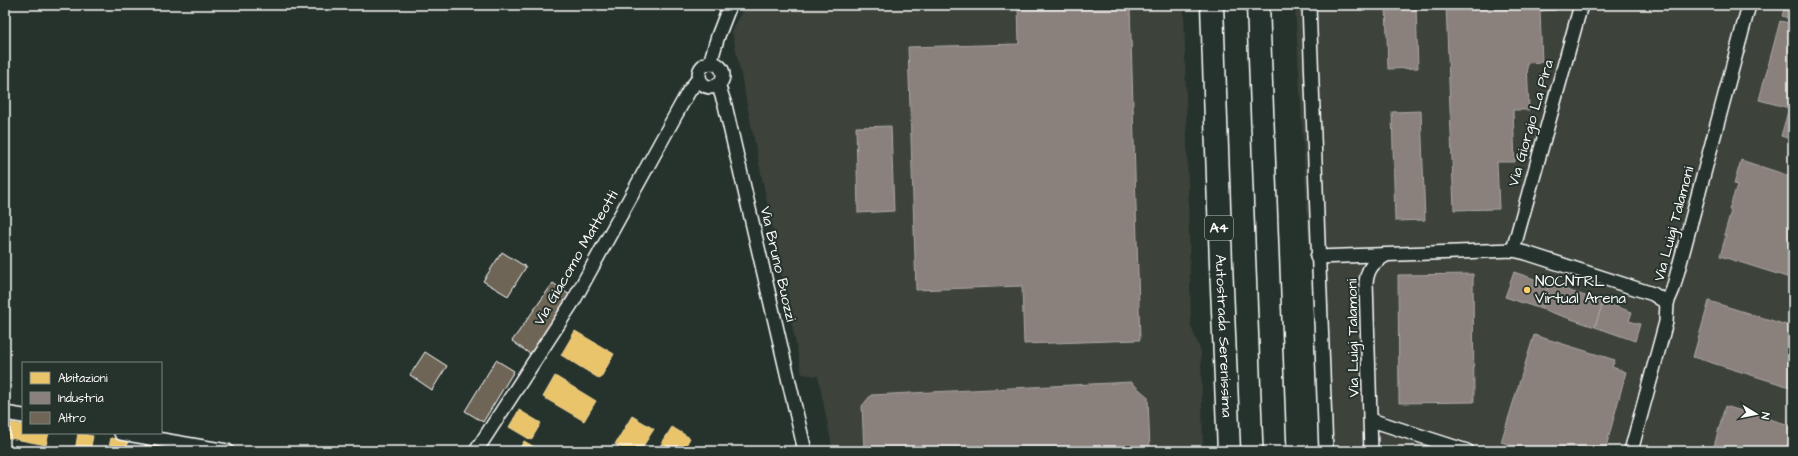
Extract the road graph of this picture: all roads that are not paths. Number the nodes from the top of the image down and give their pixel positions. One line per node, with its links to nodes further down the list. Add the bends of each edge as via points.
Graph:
1 (730, 5): 7 (street, Via Giacomo Matteotti)
2 (1212, 5): 21 (highway, Autostrada Serenissima / A4)
3 (1258, 5): 22 (highway)
4 (1309, 5): 12 (street, Via Luigi Talamoni)
5 (1581, 5): 10 (street, Via Giorgio La Pira)
6 (1748, 5): 13 (street, Via Luigi Talamoni, via 1675,282)
7 (710, 63): 8 (street, Via Giacomo Matteotti, via 702,67); 9 (street, via 716,64 722,70 722,78)
8 (699, 78): 9 (street, via 702,84 707,86 713,87); 19 (street, Via Giacomo Matteotti, via 689,91 574,300)
9 (718, 84): 20 (street, Via Bruno Buozzi)
10 (1513, 250): 11 (street); 13 (street, via 1653,294)
11 (1386, 256): 12 (street, Via Luigi Talamoni); 16 (street, Via Luigi Talamoni, via 1367,271)
12 (1317, 257): 23 (street, Via Luigi Talamoni)
13 (1667, 303): 26 (street, Via Luigi Talamoni, via 1666,322)
14 (5, 413): 15 (street)
15 (22, 416)
16 (1371, 420): 24 (street, Via Luigi Talamoni); 25 (street)
17 (128, 434): 18 (street)
18 (227, 451)
19 (476, 451)
20 (805, 451)
21 (1229, 451)
22 (1274, 451)
23 (1326, 451)
24 (1371, 451)
25 (1467, 451)
26 (1631, 451)

